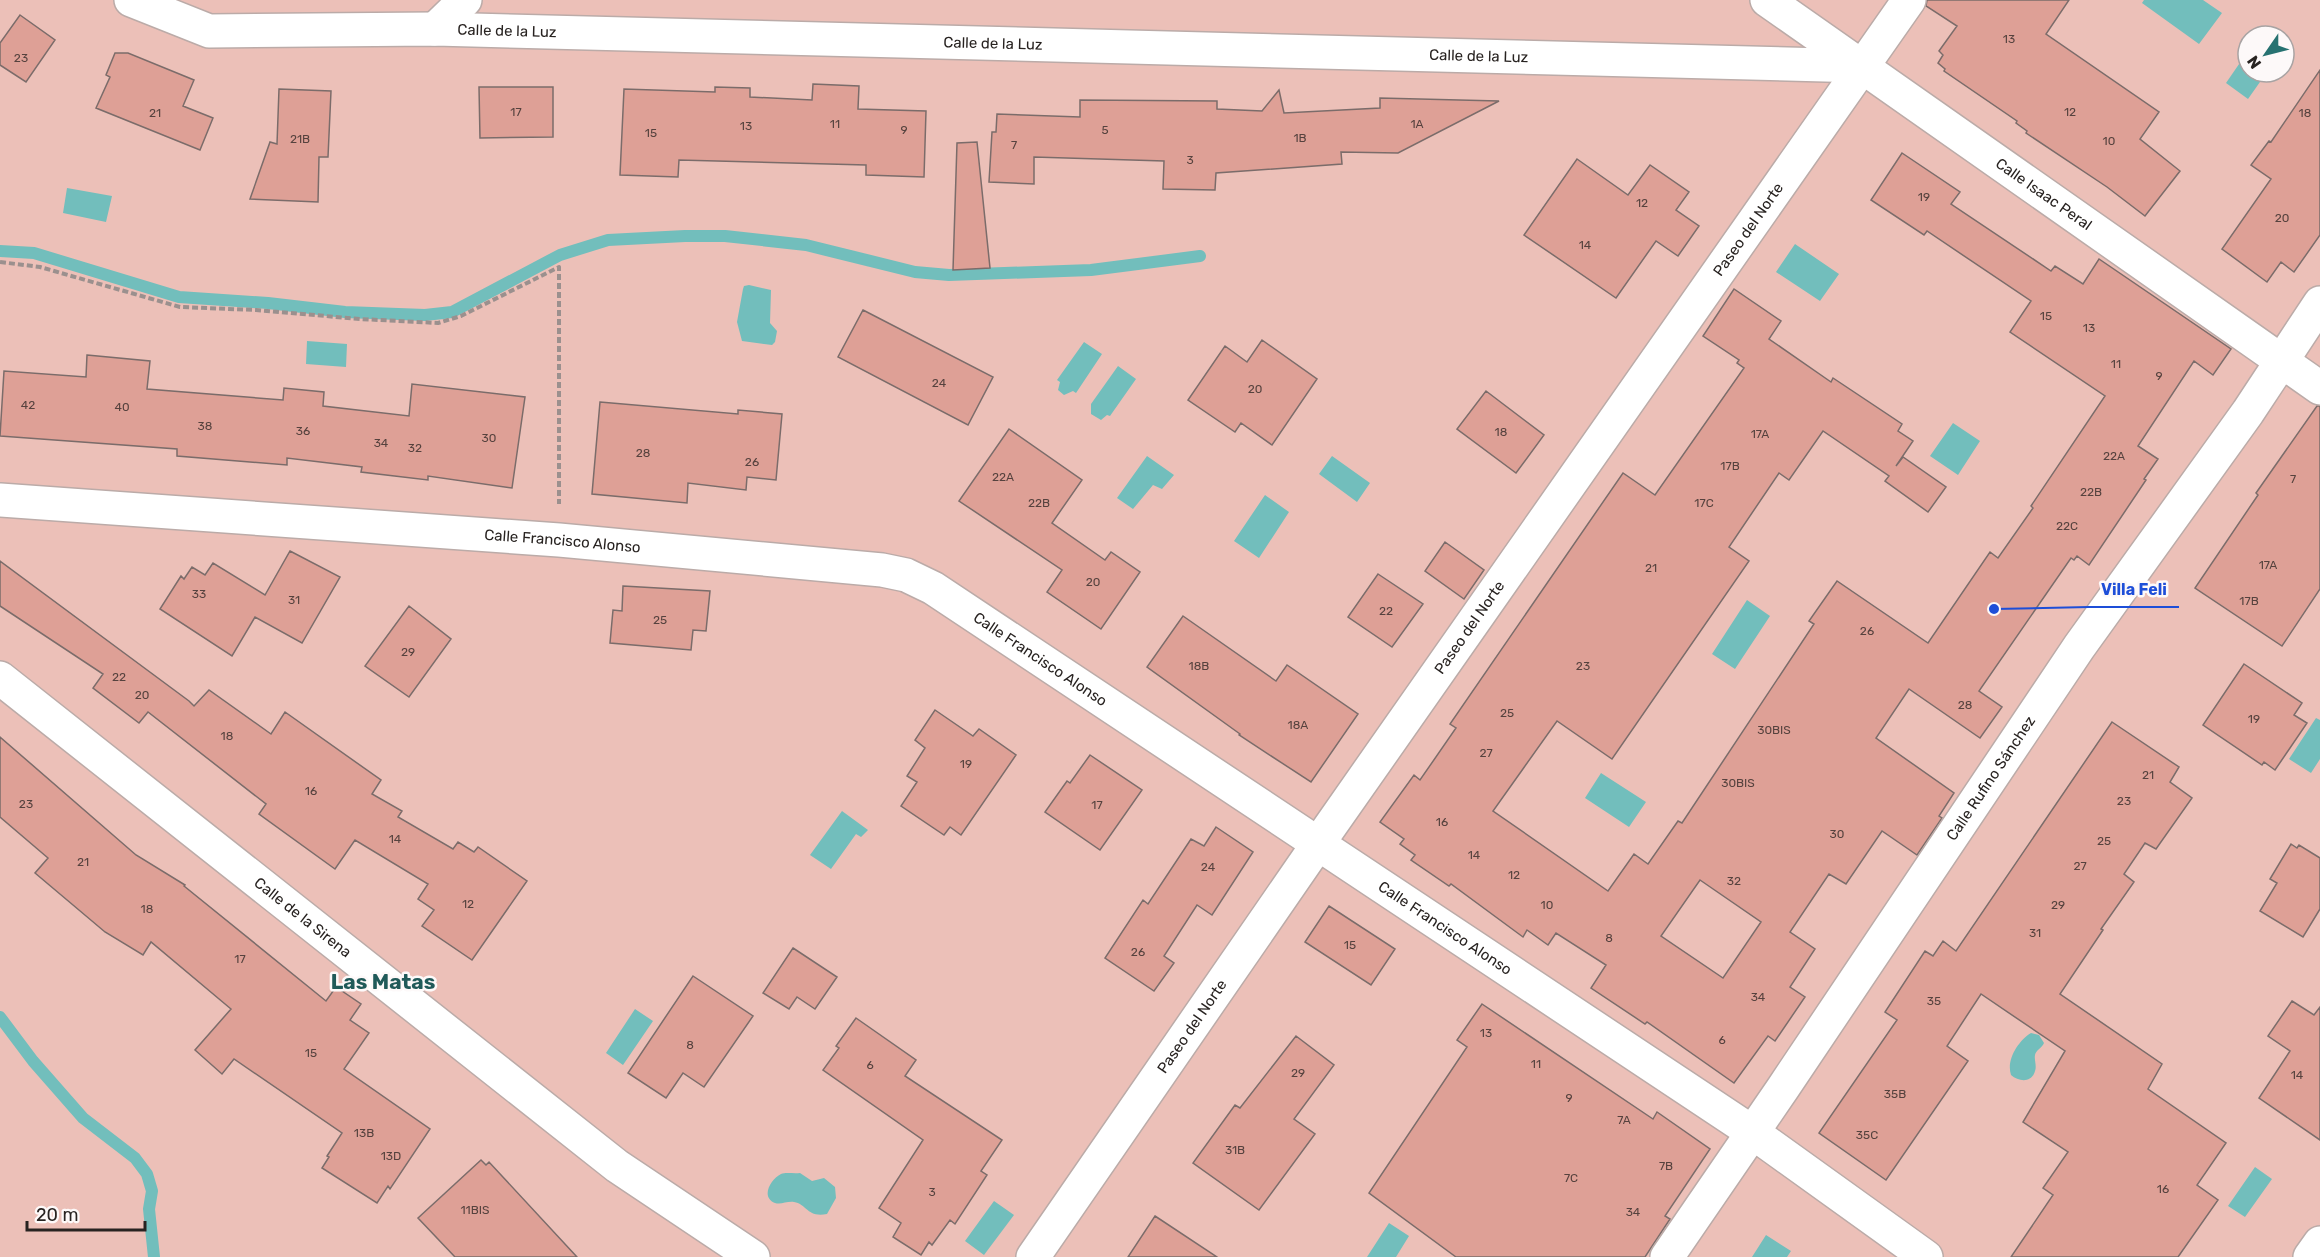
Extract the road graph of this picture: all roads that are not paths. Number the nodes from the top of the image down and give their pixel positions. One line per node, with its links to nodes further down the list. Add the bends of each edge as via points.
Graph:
1 (131, 0): 5 (street, Calle de la Luz, via 209,31)
2 (465, 0): 5 (street)
3 (1767, 0): 6 (street, Calle Isaac Peral)
4 (1909, 0): 6 (street, Paseo del Norte)
5 (435, 29): 6 (street, Calle de la Luz)
6 (1863, 66): 8 (street, Calle Isaac Peral); 12 (street, Paseo del Norte)
7 (2320, 303): 8 (street, Calle Rufino Sánchez)
8 (2282, 361): 9 (street, Calle Isaac Peral); 13 (street, Calle Rufino Sánchez, via 2079,647)
9 (2320, 388)
10 (0, 500): 12 (street, Calle Francisco Alonso, via 559,540 906,575 933,588)
11 (0, 678): 15 (street, Calle de la Sirena, via 617,1166)
12 (1318, 845): 13 (street, Calle Francisco Alonso); 16 (street, Paseo del Norte)
13 (1752, 1132): 17 (street, Calle Rufino Sánchez); 18 (street, Calle Francisco Alonso)
14 (2320, 1242): 19 (street)
15 (753, 1257)
16 (1032, 1257)
17 (1667, 1257)
18 (1926, 1257)
19 (2310, 1257)

